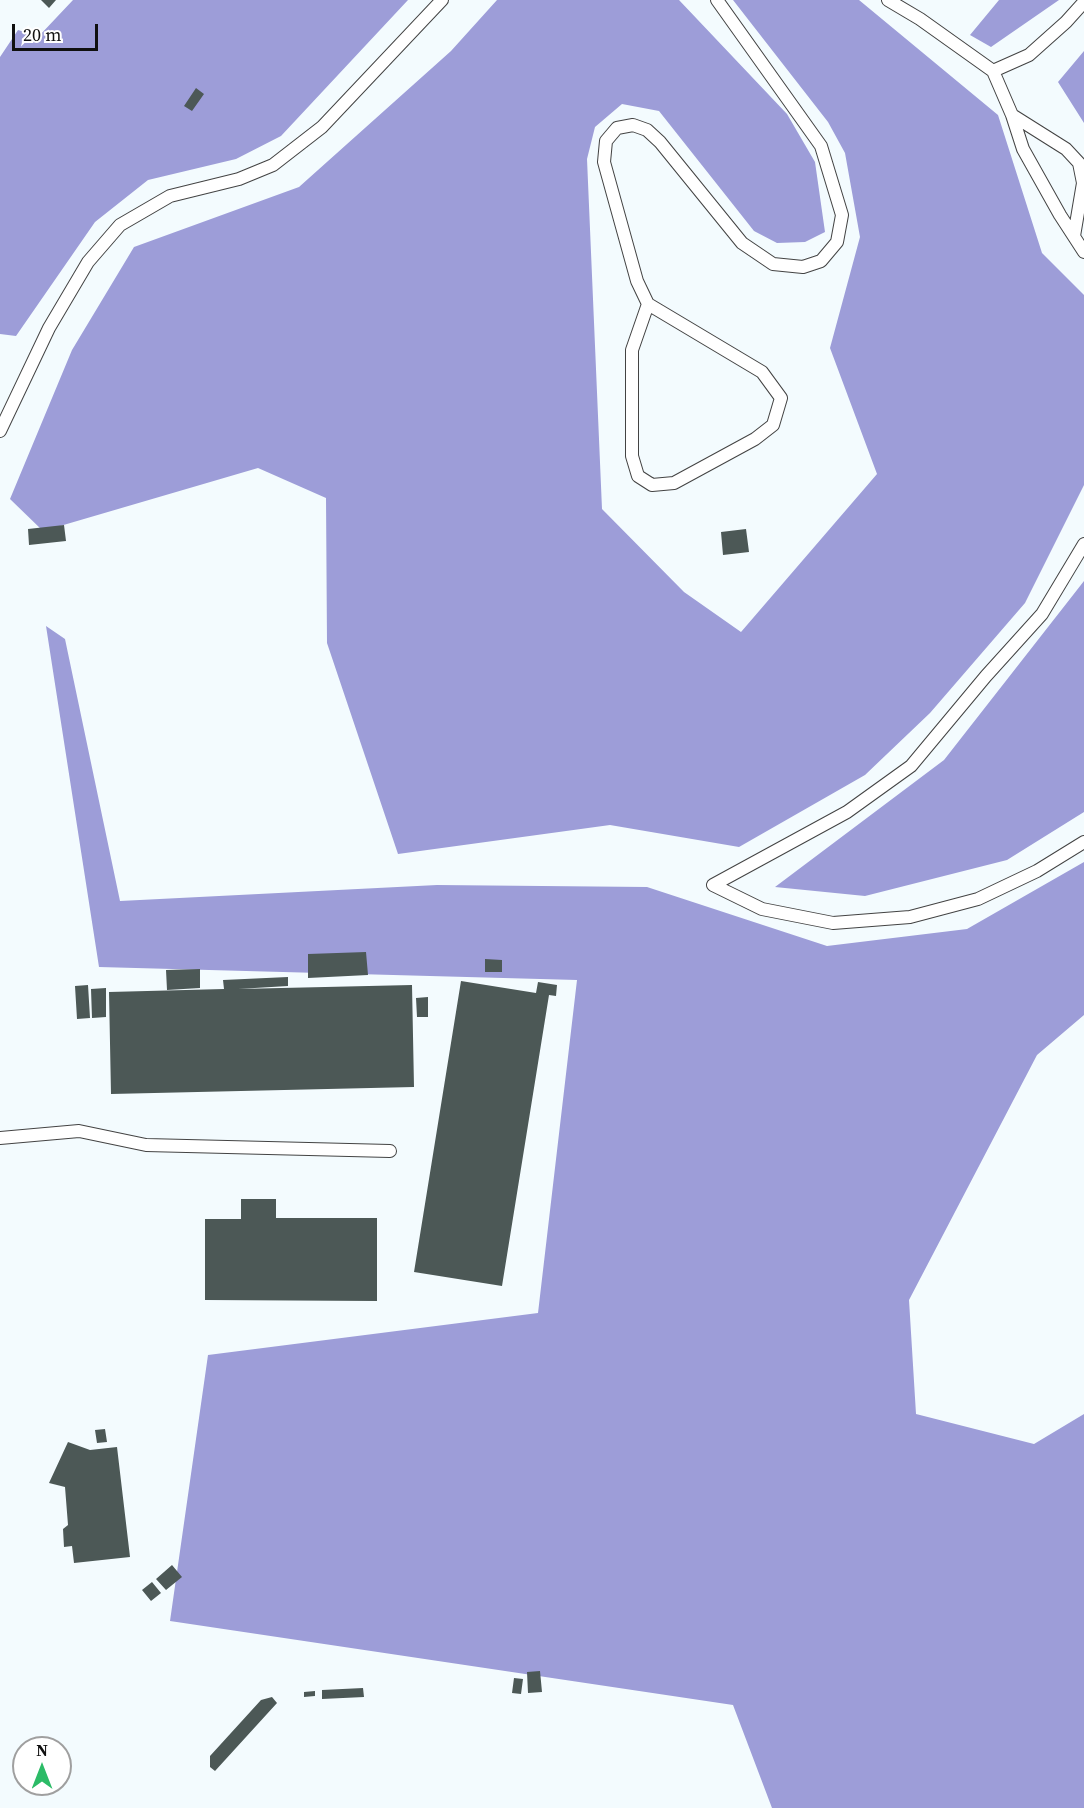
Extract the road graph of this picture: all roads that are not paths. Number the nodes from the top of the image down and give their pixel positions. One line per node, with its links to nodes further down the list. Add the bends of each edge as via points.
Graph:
1 (442, 0): 10 (lane, via 322,127 273,165 239,179 170,196 120,225 88,262 49,328)
2 (717, 0): 9 (lane, via 820,146 842,215 837,242 821,261 803,267 774,264 742,243 654,136 633,125 617,128 606,141 604,162 637,281)
3 (888, 0): 5 (lane)
4 (1084, 2): 5 (lane, via 1029,55)
5 (993, 71): 6 (lane)
6 (1012, 115): 7 (lane, via 1023,149); 7 (lane, via 1066,149 1079,164 1083,183)
7 (1074, 236): 8 (lane)
8 (1084, 252)
9 (648, 304): 9 (lane, via 762,372 781,398 773,425 755,439 674,483 652,485 638,476 632,456 632,350)
10 (0, 431)
11 (1084, 544): 12 (lane, via 1042,614 911,766 847,812 713,885 762,909 833,923 910,917 978,899 1037,871)
12 (1084, 842)
13 (0, 1138): 14 (lane, via 79,1131 146,1145)
14 (390, 1151)

